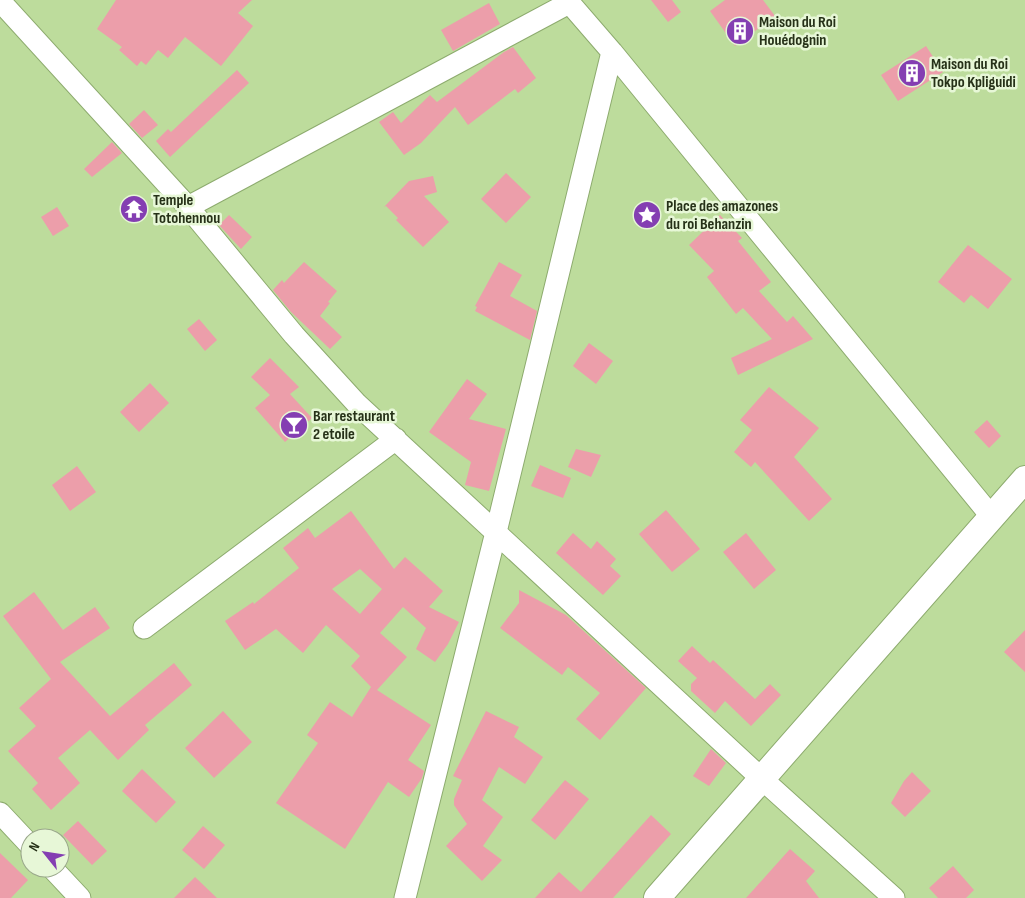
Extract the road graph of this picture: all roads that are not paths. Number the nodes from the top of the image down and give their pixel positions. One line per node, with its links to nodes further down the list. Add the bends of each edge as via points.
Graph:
1 (568, 1): 3 (street); 4 (street)
2 (3, 10): 4 (street)
3 (612, 52): 7 (street); 8 (street)
4 (188, 207): 5 (street, via 294,335 357,404)
5 (396, 439): 8 (street); 9 (street)
6 (1025, 478): 7 (street)
7 (991, 516): 10 (street)
8 (496, 532): 10 (street); 15 (street)
9 (144, 628)
10 (762, 779): 16 (street); 17 (street)
11 (0, 813): 12 (street)
12 (20, 834)
13 (61, 878): 14 (street)
14 (80, 898)
15 (405, 898)
16 (657, 898)
17 (894, 898)

